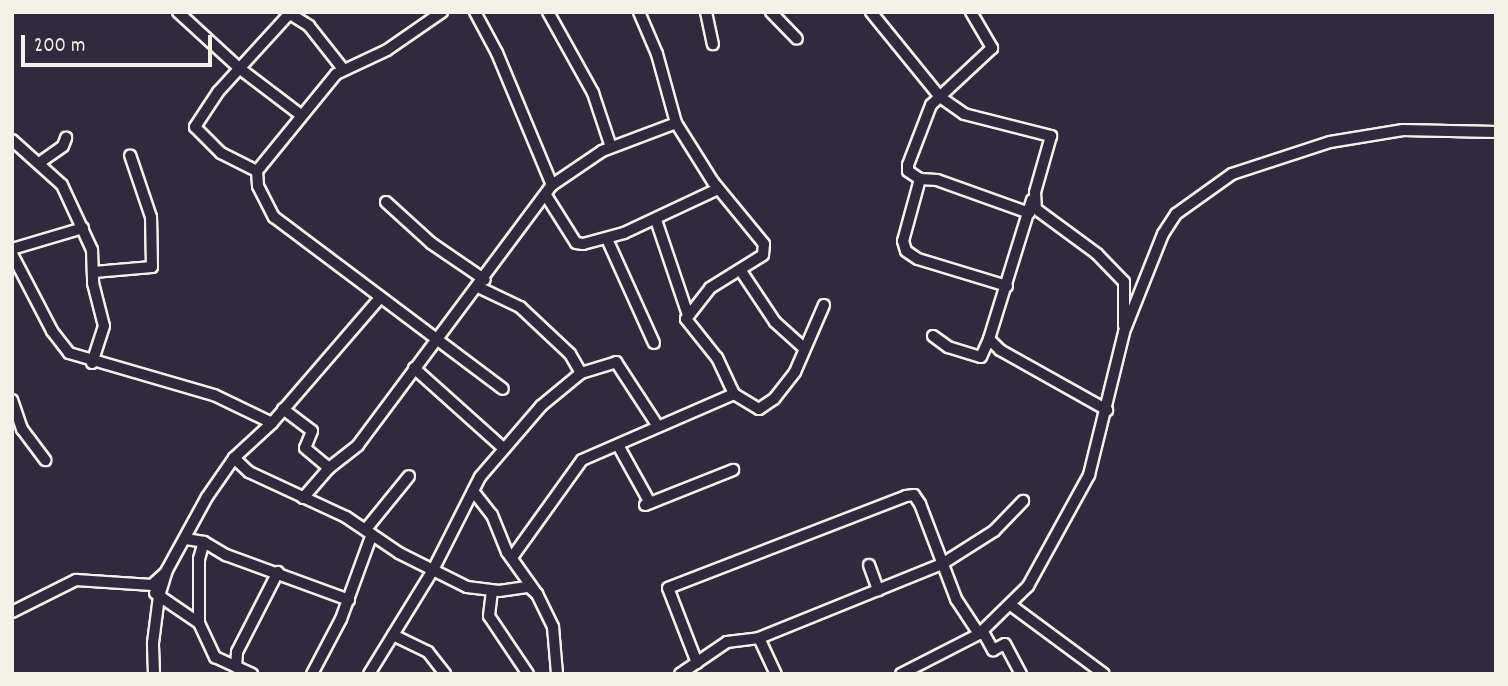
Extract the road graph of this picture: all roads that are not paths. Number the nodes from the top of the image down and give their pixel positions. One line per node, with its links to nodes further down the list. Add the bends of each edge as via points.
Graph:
1 (178, 12): 13 (street)
2 (475, 12): 26 (street, via 497,52)
3 (549, 12): 21 (street, via 593,93)
4 (639, 12): 17 (street, via 657,54)
5 (706, 12): 12 (street)
6 (771, 12): 11 (street)
7 (871, 12): 15 (street)
8 (971, 12): 15 (street, via 992,48)
9 (289, 13): 13 (street); 14 (street, via 309,26)
10 (436, 14): 14 (street, via 387,50)
11 (797, 39)
12 (713, 44)
13 (240, 69): 16 (street); 24 (street, via 195,127 221,153)
14 (343, 69): 16 (street)
15 (940, 97): 25 (street, via 931,105 908,164 913,177); 28 (street, via 964,114 1051,136)
16 (301, 115): 24 (street)
17 (676, 123): 21 (street); 27 (street)
18 (1496, 132): 41 (street, via 1403,130 1362,136 1232,174 1176,214)
19 (66, 138): 23 (street, via 63,146)
20 (12, 140): 23 (street)
21 (611, 147): 26 (street)
22 (130, 156): 37 (street, via 151,217 152,267)
23 (39, 163): 33 (street, via 62,185)
24 (257, 172): 43 (street, via 258,186 274,217)
25 (920, 179): 31 (street, via 937,180); 40 (street, via 903,241 906,251 918,259)
26 (552, 185): 39 (street)
27 (718, 189): 34 (street); 36 (street, via 764,244 763,255)
28 (1035, 192): 31 (street); 38 (street, via 1036,209 1097,254)
29 (547, 197): 34 (street, via 576,243)
30 (386, 202): 39 (street)
31 (1028, 213): 40 (street)
32 (657, 223): 42 (street)
33 (83, 228): 35 (street); 37 (street)
34 (607, 239): 51 (street)
35 (12, 251): 53 (street, via 52,331 69,353)
36 (741, 271): 44 (street); 52 (street, via 775,322)
37 (94, 272): 53 (street, via 104,326)
38 (1124, 282): 41 (street); 47 (street)
39 (482, 283): 49 (street); 55 (street, via 520,307 570,354)
40 (1007, 286): 50 (street)
41 (1142, 286): 47 (street)
42 (681, 295): 44 (street); 46 (street)
43 (379, 299): 49 (street); 59 (street)
44 (701, 299): 46 (street)
45 (824, 305): 52 (street)
46 (688, 314): 57 (street, via 686,319 717,358)
47 (1124, 332): 60 (street)
48 (933, 336): 50 (street, via 981,357)
49 (439, 337): 54 (street); 56 (street)
50 (989, 339): 60 (street)
51 (654, 343)
52 (805, 349): 57 (street, via 795,372 759,409)
53 (92, 363): 61 (street, via 214,396)
54 (414, 368): 63 (street); 67 (street, via 358,445)
55 (581, 373): 62 (street, via 618,363); 63 (street)
56 (503, 389)
57 (734, 394): 62 (street, via 701,412)
58 (12, 400): 66 (street, via 22,429)
59 (283, 409): 61 (street); 67 (street, via 312,431 305,448)
60 (1107, 410): 88 (street, via 1079,499)
61 (272, 423): 65 (street)
62 (657, 425): 64 (street)
63 (502, 447): 70 (street)
64 (619, 447): 68 (street, via 647,504); 76 (street, via 582,460)
65 (234, 458): 71 (street, via 249,472); 74 (street)
66 (45, 460)
67 (329, 468): 71 (street)
68 (733, 470)
69 (409, 476): 73 (street)
70 (473, 491): 76 (street, via 492,515); 80 (street)
71 (303, 498): 73 (street)
72 (1023, 501): 77 (street, via 995,531)
73 (369, 531): 80 (street); 87 (street)
74 (186, 539): 75 (street); 79 (street)
75 (204, 542): 81 (street, via 226,555); 90 (street, via 198,559)
76 (513, 556): 85 (street)
77 (942, 564): 83 (street); 91 (street, via 965,618); 94 (street, via 914,495 693,576 668,588)
78 (869, 565): 83 (street)
79 (167, 570): 82 (street, via 152,585); 86 (street)
80 (433, 570): 84 (street, via 467,587); 92 (street)
81 (278, 572): 87 (street); 95 (street, via 237,652)
82 (135, 584): 86 (street); 89 (street, via 76,580)
83 (878, 590): 93 (street)
84 (492, 591): 85 (street, via 517,586 529,587); 102 (street, via 489,616)
85 (537, 594): 103 (street, via 555,637)
86 (159, 596): 90 (street); 97 (street)
87 (349, 600): 99 (street)
88 (1012, 606): 91 (street); 108 (street)
89 (12, 612)
90 (199, 623): 95 (street, via 215,657)
91 (981, 633): 96 (street); 107 (street, via 993,650 1005,644)
92 (393, 635): 100 (street); 101 (street, via 428,652)
93 (760, 638): 94 (street, via 727,642); 105 (street)
94 (697, 663): 104 (street)
95 (236, 667): 98 (street)
96 (919, 671): 106 (street)
97 (154, 674)
98 (253, 674)
99 (312, 674)
100 (369, 674)
101 (445, 674)
102 (528, 674)
103 (557, 674)
104 (680, 674)
105 (776, 674)
106 (901, 674)
107 (1021, 674)
108 (1104, 674)

